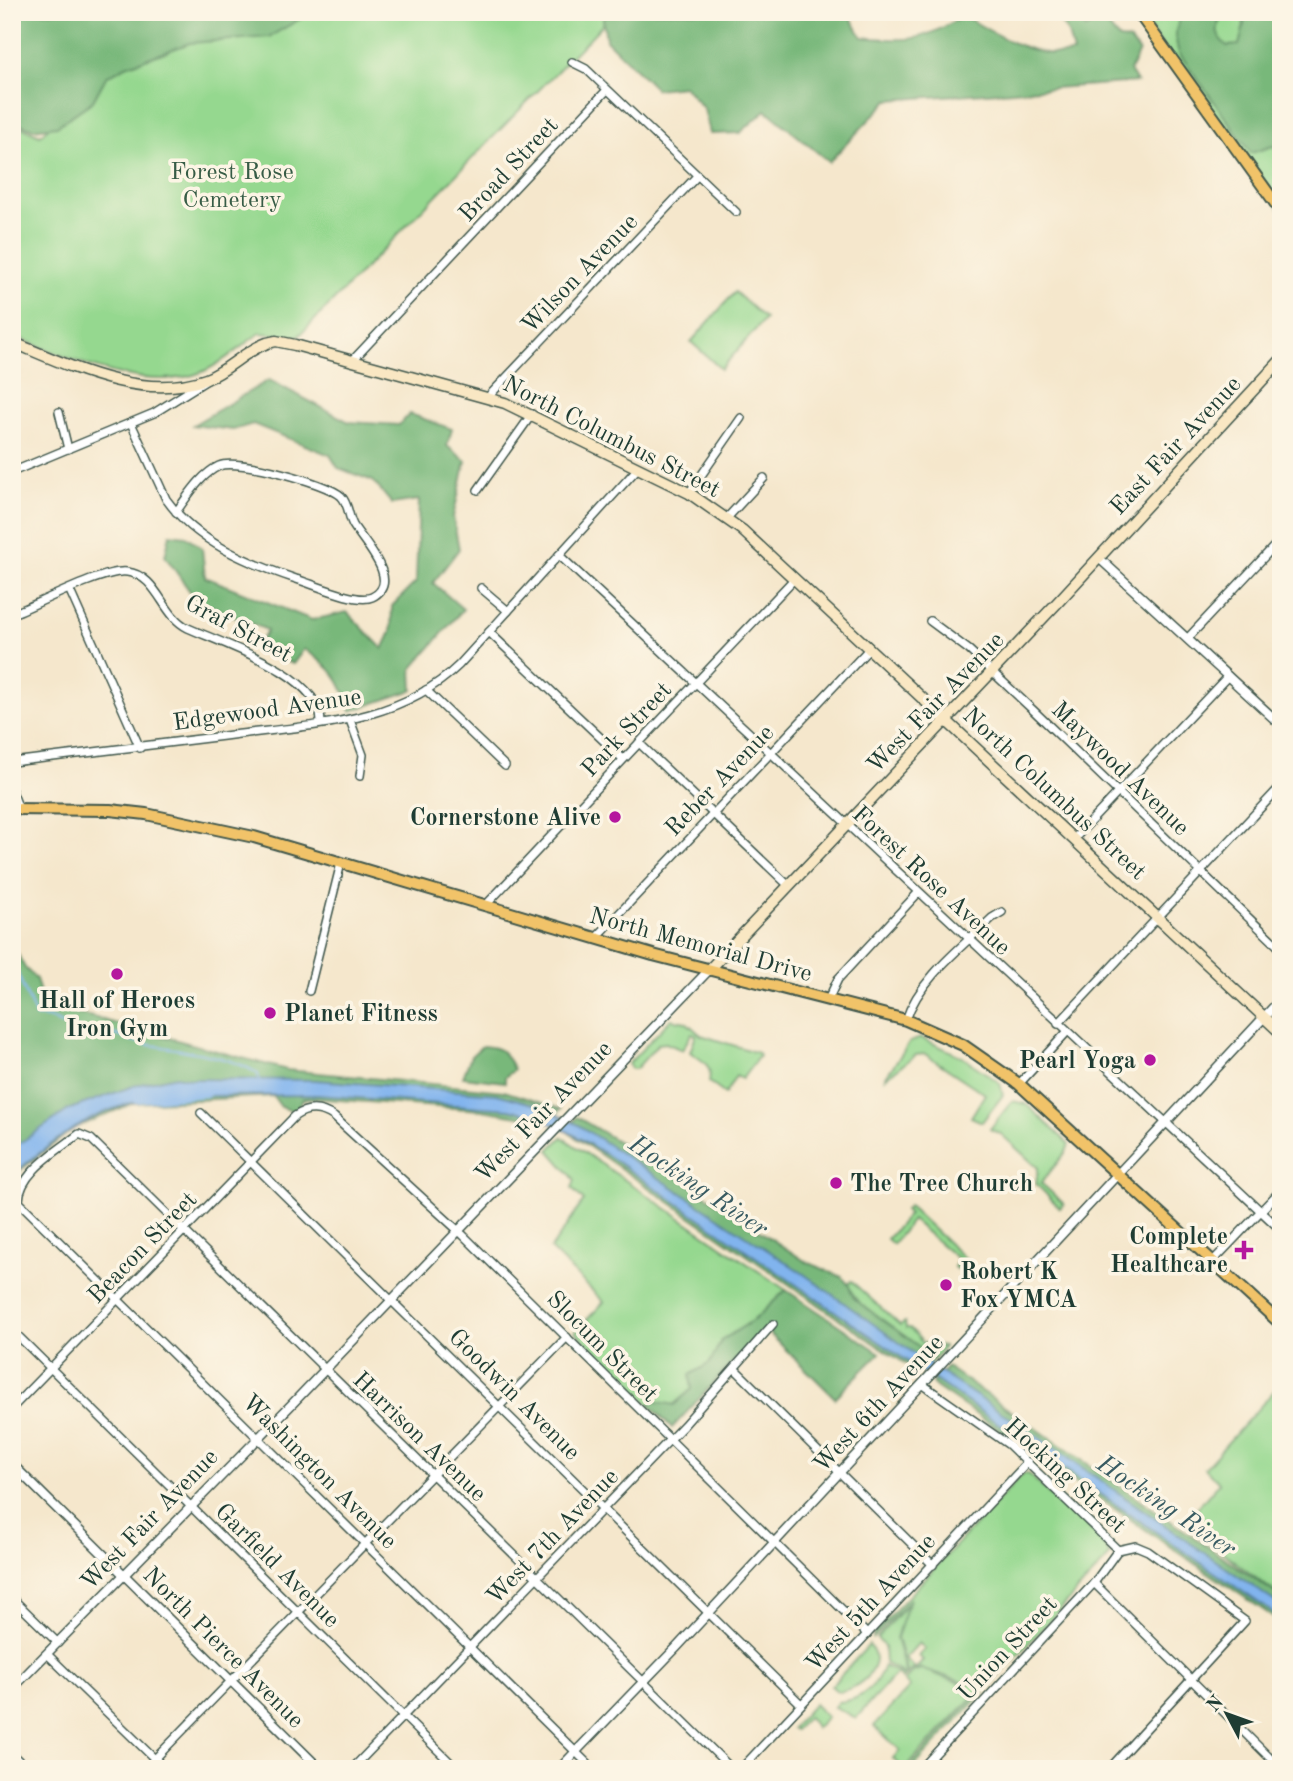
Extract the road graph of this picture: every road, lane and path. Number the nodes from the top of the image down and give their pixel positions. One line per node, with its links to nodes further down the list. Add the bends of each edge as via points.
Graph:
1 (1138, 12): 5 (main road)
2 (572, 62): 3 (street)
3 (607, 90): 4 (street); 8 (street, Broad Street)
4 (697, 176): 6 (street); 11 (street, Wilson Avenue)
5 (1281, 211)
6 (736, 212)
7 (12, 342): 10 (main road, via 66,365 136,384 180,385)
8 (353, 360): 10 (main road, North Columbus Street, via 276,341 257,346); 11 (main road, North Columbus Street)
9 (1281, 360): 26 (main road, East Fair Avenue)
10 (210, 377): 15 (street, North Columbus Street, via 180,400)
11 (488, 397): 13 (main road, North Columbus Street)
12 (59, 412): 16 (street)
13 (532, 414): 17 (main road, North Columbus Street); 20 (street)
14 (741, 418): 21 (street)
15 (131, 423): 16 (street, North Columbus Street); 22 (street)
16 (68, 449): 18 (street, North Columbus Street)
17 (638, 468): 21 (main road, North Columbus Street); 25 (street, Edgewood Avenue)
18 (12, 472)
19 (764, 478): 23 (street)
20 (478, 490)
21 (689, 493): 23 (main road, North Columbus Street)
22 (176, 512): 22 (street, via 207,473 231,462 331,490 346,504 380,566 384,584 379,593 362,599 275,572 223,548)
23 (727, 518): 27 (main road, North Columbus Street)
24 (1281, 540): 34 (street)
25 (559, 555): 30 (street, Edgewood Avenue); 38 (street, Forest Rose Avenue)
26 (1099, 558): 34 (street); 36 (main road, West Fair Avenue)
27 (795, 578): 35 (main road, North Columbus Street); 38 (street, Park Street)
28 (481, 588): 30 (street)
29 (70, 590): 31 (street, Graf Street); 42 (street, Graf Street, via 116,572 135,573 178,623 299,683 316,700); 45 (street)
30 (508, 611): 33 (street, Edgewood Avenue)
31 (12, 614)
32 (930, 621): 36 (street, Maywood Avenue)
33 (489, 632): 39 (street, Edgewood Avenue, via 452,672); 47 (street)
34 (1188, 638): 37 (street)
35 (870, 648): 41 (main road, North Columbus Street); 46 (street, Reber Avenue)
36 (992, 672): 41 (main road, West Fair Avenue); 53 (street, Maywood Avenue)
37 (1228, 676): 43 (street); 53 (street)
38 (696, 683): 44 (street, Park Street); 46 (street, Forest Rose Avenue)
39 (426, 690): 40 (street, Edgewood Avenue); 49 (street)
40 (350, 720): 42 (street, Edgewood Avenue); 50 (street, via 363,755)
41 (946, 720): 56 (main road, West Fair Avenue); 57 (main road, North Columbus Street)
42 (321, 723): 45 (street, Edgewood Avenue)
43 (1281, 725)
44 (639, 743): 47 (street, Park Street); 55 (street)
45 (140, 748): 48 (street, Edgewood Avenue)
46 (770, 754): 55 (street, Reber Avenue); 56 (street, Forest Rose Avenue)
47 (624, 759): 62 (street, Park Street)
48 (12, 762)
49 (505, 766)
50 (360, 776)
51 (1281, 786): 59 (street)
52 (12, 791): 54 (street)
53 (1119, 793): 57 (street); 59 (street, Maywood Avenue)
54 (16, 809): 58 (main road, North Memorial Drive, via 110,810 179,820)
55 (712, 815): 60 (street); 65 (street, Reber Avenue)
56 (845, 825): 60 (main road, West Fair Avenue); 61 (street, Forest Rose Avenue)
57 (1074, 839): 64 (main road, North Columbus Street)
58 (341, 863): 62 (main road, North Memorial Drive); 69 (street)
59 (1200, 871): 64 (street); 67 (street, Maywood Avenue)
60 (788, 885): 68 (main road, West Fair Avenue)
61 (918, 893): 66 (street, Forest Rose Avenue); 71 (street, via 833,984)
62 (485, 906): 65 (main road, North Memorial Drive)
63 (1002, 912): 66 (street)
64 (1157, 917): 72 (main road, North Columbus Street); 74 (street)
65 (596, 938): 68 (main road, North Memorial Drive)
66 (970, 941): 73 (street, via 924,988); 74 (street, Forest Rose Avenue)
67 (1281, 949)
68 (709, 970): 71 (main road, North Memorial Drive); 86 (street, West Fair Avenue)
69 (309, 991)
70 (1281, 999): 72 (street, West 6th Avenue)
71 (828, 1000): 73 (main road, North Memorial Drive)
72 (1264, 1017): 76 (main road, North Columbus Street); 80 (street, West 6th Avenue)
73 (906, 1020): 77 (main road, North Memorial Drive, via 963,1045)
74 (1058, 1024): 75 (street, Forest Rose Avenue)
75 (1067, 1032): 77 (street); 80 (street, Forest Rose Avenue)
76 (1281, 1033)
77 (1019, 1084): 83 (main road, North Memorial Drive)
78 (201, 1113): 82 (street, Goodwin Avenue)
79 (299, 1113): 82 (street, Beacon Street); 86 (street, Slocum Street, via 316,1109 330,1114)
80 (1165, 1123): 83 (street, West 6th Avenue); 85 (street, Forest Rose Avenue)
81 (79, 1134): 88 (street, Harrison Avenue, via 85,1134 115,1160); 90 (street, Washington Avenue, via 26,1180 19,1202)
82 (250, 1162): 88 (street, Beacon Street); 91 (street, Goodwin Avenue)
83 (1118, 1174): 89 (main road, North Memorial Drive); 99 (street, West 6th Avenue)
84 (1281, 1189): 85 (street)
85 (1260, 1212): 87 (street, Forest Rose Avenue); 89 (street)
86 (458, 1230): 91 (street, West Fair Avenue); 95 (street, Slocum Street)
87 (1281, 1230)
88 (185, 1231): 90 (street, Beacon Street); 97 (street, Harrison Avenue)
89 (1213, 1261): 93 (main road, North Memorial Drive)
90 (118, 1299): 96 (street, Beacon Street); 102 (street, Washington Avenue)
91 (391, 1300): 97 (street, West Fair Avenue); 100 (street, Goodwin Avenue)
92 (773, 1324): 98 (street, West 7th Avenue)
93 (1281, 1324)
94 (12, 1330): 96 (street, Garfield Avenue)
95 (567, 1337): 100 (street); 103 (street, Slocum Street)
96 (50, 1367): 101 (street, Beacon Street); 108 (street, Garfield Avenue)
97 (325, 1369): 102 (street, West Fair Avenue); 107 (street, Harrison Avenue)
98 (736, 1370): 103 (street, West 7th Avenue); 106 (street)
99 (923, 1383): 104 (street, Hocking Street); 106 (street, West 6th Avenue)
100 (501, 1406): 107 (street); 109 (street, Goodwin Avenue)
101 (12, 1408)
102 (258, 1437): 108 (street, West Fair Avenue); 110 (street, Washington Avenue)
103 (670, 1440): 109 (street, West 7th Avenue); 111 (street, Slocum Street)
104 (1028, 1462): 112 (street, Hocking Street); 113 (street, West 5th Avenue)
105 (12, 1464): 114 (street, North Pierce Avenue)
106 (839, 1473): 111 (street, West 6th Avenue); 113 (street)
107 (432, 1475): 110 (street); 115 (street, Harrison Avenue)
108 (191, 1506): 114 (street, West Fair Avenue); 118 (street, Garfield Avenue)
109 (604, 1509): 115 (street, West 7th Avenue); 119 (street, Goodwin Avenue)
110 (365, 1543): 118 (street); 122 (street, Washington Avenue)
111 (775, 1543): 119 (street, West 6th Avenue); 120 (street, Slocum Street)
112 (1118, 1550): 116 (street, Union Street); 124 (street, Hocking Street, via 1141,1548 1245,1621)
113 (933, 1564): 120 (street, West 5th Avenue)
114 (124, 1575): 121 (street, West Fair Avenue); 125 (street, North Pierce Avenue)
115 (538, 1578): 122 (street, West 7th Avenue); 126 (street, Harrison Avenue)
116 (1094, 1583): 124 (street); 143 (street, Union Street)
117 (12, 1598): 121 (street)
118 (298, 1612): 125 (street); 129 (street, Garfield Avenue)
119 (709, 1613): 126 (street, West 6th Avenue); 128 (street, Goodwin Avenue)
120 (867, 1634): 128 (street, West 5th Avenue)
121 (58, 1643): 123 (street, West Fair Avenue)
122 (471, 1648): 129 (street, West 7th Avenue); 130 (street, Washington Avenue)
123 (47, 1654): 127 (street, West Fair Avenue); 132 (street)
124 (1192, 1681): 144 (street); 145 (street)
125 (231, 1682): 132 (street); 136 (street, North Pierce Avenue)
126 (642, 1683): 130 (street, West 6th Avenue); 141 (street, Harrison Avenue)
127 (12, 1689)
128 (801, 1704): 142 (street, West 5th Avenue)
129 (403, 1716): 137 (street, West 7th Avenue); 138 (street, Garfield Avenue)
130 (576, 1752): 139 (street, West 6th Avenue); 140 (street, Washington Avenue)
131 (12, 1754): 133 (street)
132 (155, 1758): 134 (street); 135 (street)
133 (27, 1769)
134 (145, 1769)
135 (166, 1769)
136 (320, 1769)
137 (352, 1769)
138 (457, 1769)
139 (559, 1769)
140 (593, 1769)
141 (732, 1769)
142 (741, 1769)
143 (920, 1769)
144 (1109, 1769)
145 (1281, 1769)

